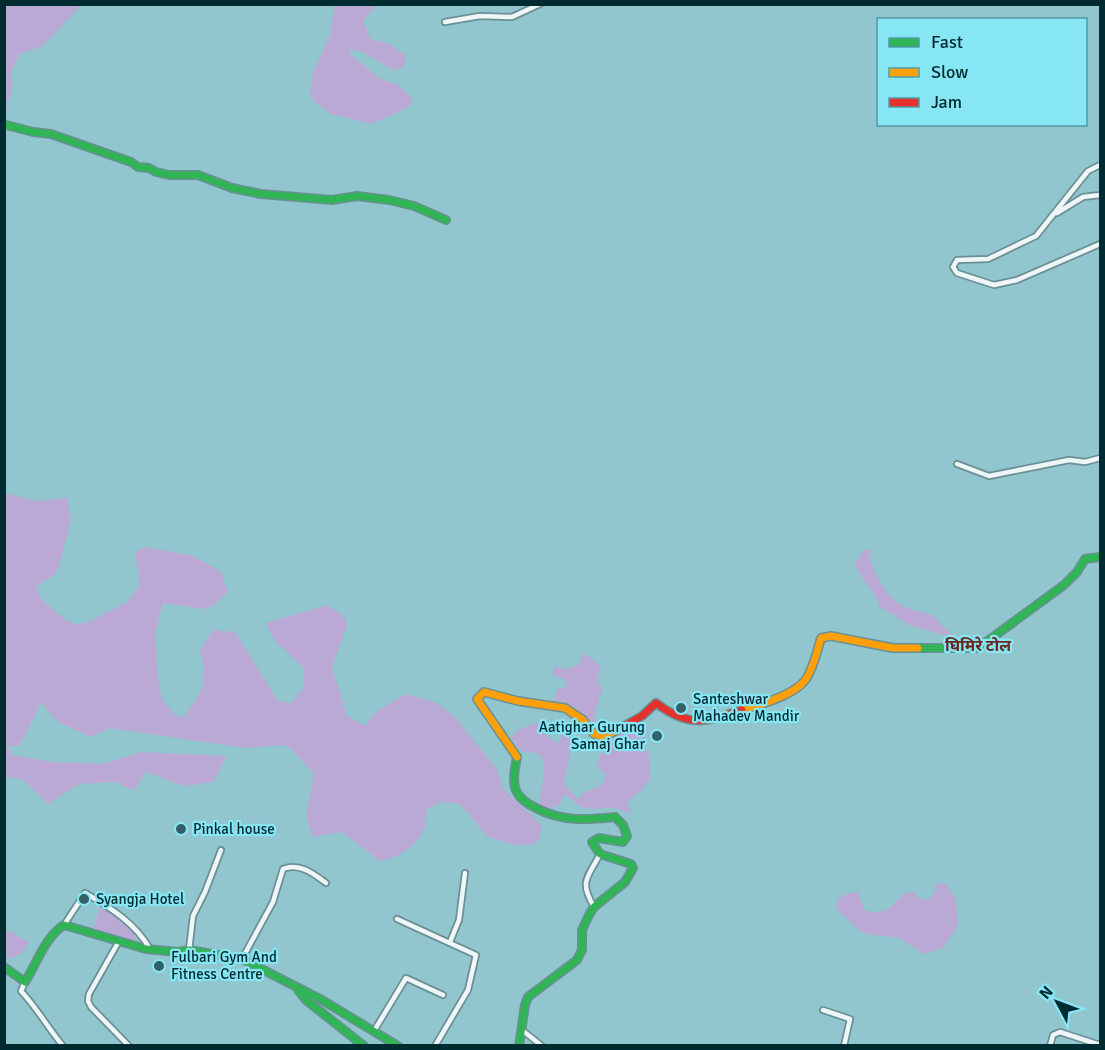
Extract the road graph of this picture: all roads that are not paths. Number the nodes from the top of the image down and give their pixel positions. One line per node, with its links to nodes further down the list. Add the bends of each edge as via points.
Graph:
1 (540, 4): 2 (street, via 512,17 489,15)
2 (445, 22)
3 (6, 125): 7 (street, via 51,134 169,175 198,175 261,194 332,200 357,196 388,201 414,206)
4 (1101, 165): 6 (street, via 1088,171)
5 (1101, 195): 6 (street, via 1083,197)
6 (1055, 214): 8 (street, via 1036,236 1015,247 988,259 957,260 953,267 957,273 994,285 1017,280)
7 (446, 220)
8 (1101, 244)
9 (1101, 458): 10 (street, via 1076,463 1069,460 989,476)
10 (957, 464)
11 (1101, 557): 13 (street, via 1085,559 1064,585 978,648 893,648 831,636 821,638 804,683 793,691 707,720 675,718 656,703 642,716 604,737 594,734 583,720 565,708 484,692 477,699 517,756 517,794 554,818 566,821 615,816 623,825 627,836 623,842 599,838 592,842)
12 (221, 850): 22 (street, via 193,916)
13 (600, 854): 16 (street, via 586,877 585,891); 16 (street, via 633,868 625,882)
14 (465, 873): 20 (street, via 459,921)
15 (326, 884): 23 (street, via 303,868 284,869 273,902)
16 (594, 907): 29 (street, via 582,930 582,950 577,960 528,997)
17 (397, 919): 20 (street)
18 (64, 925): 19 (street); 21 (street, via 85,893 112,908 141,933); 25 (street, via 53,935)
19 (119, 941): 21 (street); 33 (street, via 88,1001)
20 (450, 942): 36 (street, via 476,955 468,990)
21 (150, 949): 22 (street, via 173,953)
22 (189, 950): 23 (street)
23 (242, 959): 26 (street)
24 (4, 967): 25 (street)
25 (25, 982): 32 (street, via 21,991)
26 (297, 988): 30 (street); 34 (street, via 306,1000)
27 (443, 995): 30 (street, via 406,978)
28 (824, 1010): 39 (street, via 850,1019)
29 (522, 1030): 37 (street); 38 (street)
30 (374, 1031): 35 (street)
31 (1101, 1045): 40 (street, via 1060,1032 1053,1035)
32 (63, 1046)
33 (129, 1046)
34 (364, 1046)
35 (398, 1046)
36 (435, 1046)
37 (519, 1046)
38 (542, 1046)
39 (844, 1046)
40 (1050, 1046)

